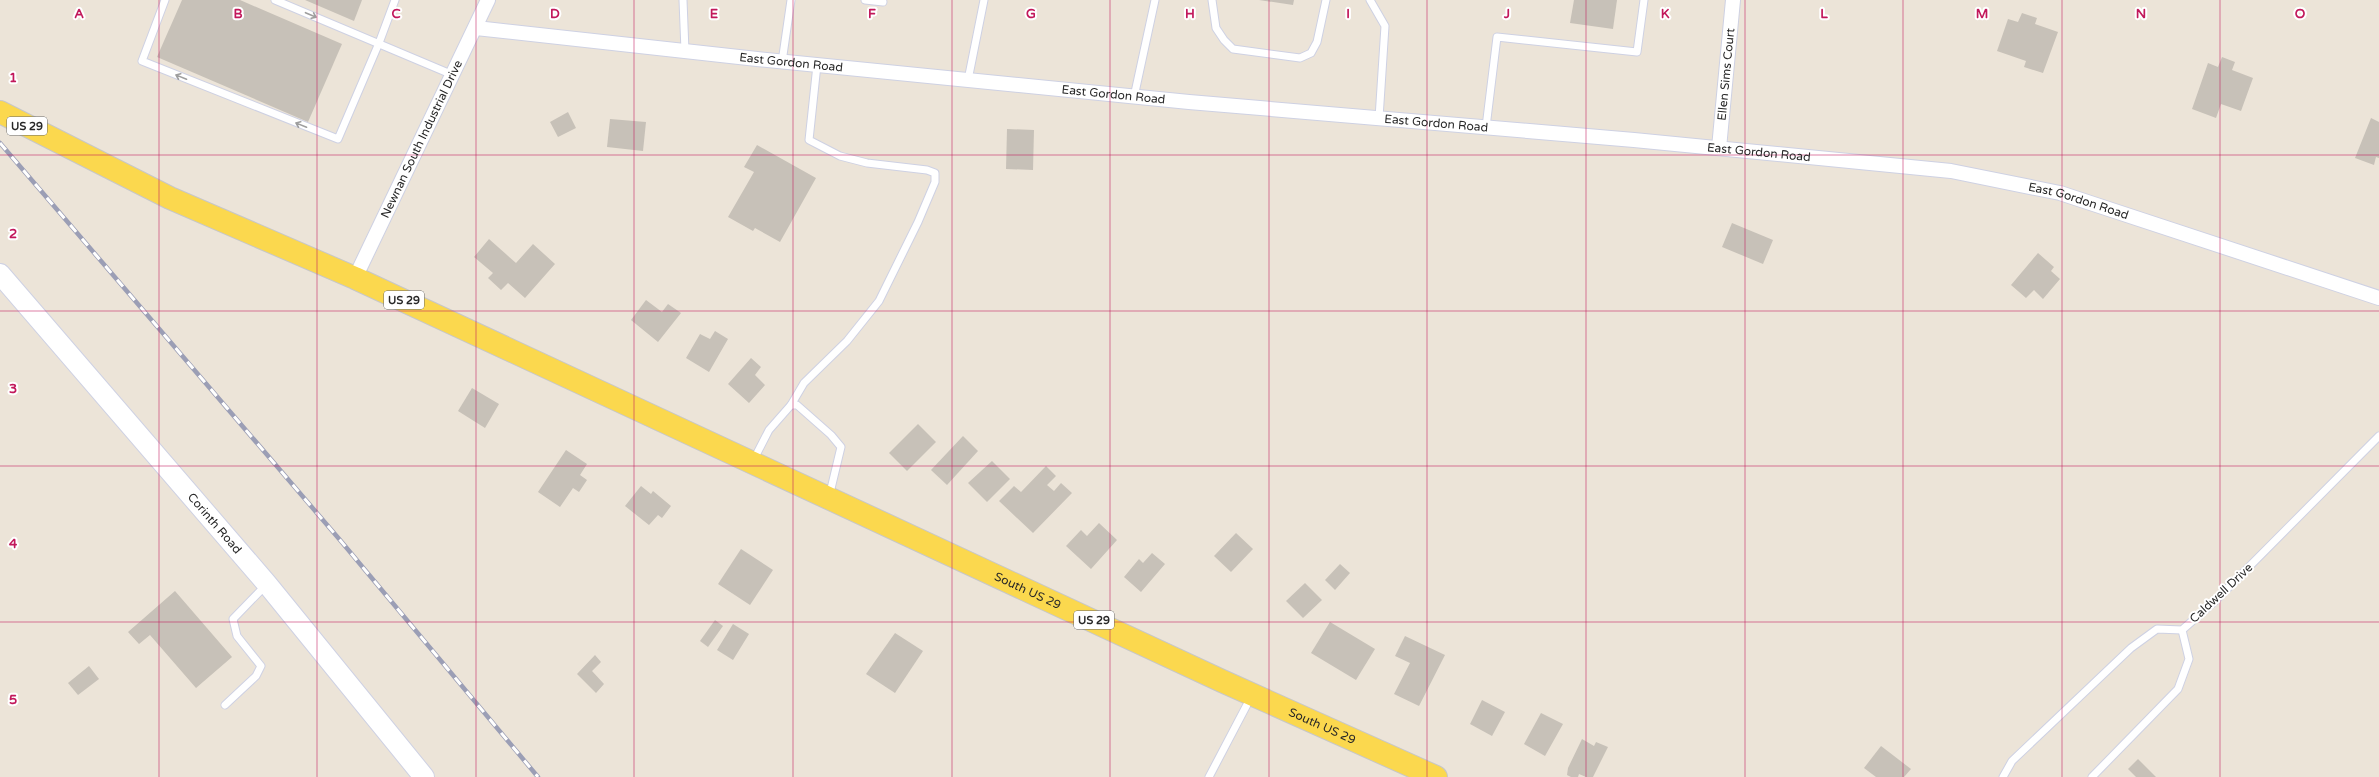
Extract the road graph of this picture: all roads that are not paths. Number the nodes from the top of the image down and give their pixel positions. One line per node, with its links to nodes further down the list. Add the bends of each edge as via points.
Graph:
1 (165, 0): 17 (lane, one-way to 1, via 338,139 142,61)
2 (275, 0): 17 (lane, one-way to 17)
3 (395, 0): 17 (lane)
4 (488, 0): 16 (street, Newnan South Industrial Drive)
5 (683, 0): 18 (lane)
6 (791, 0): 19 (lane)
7 (865, 0): 15 (lane)
8 (984, 0): 22 (lane)
9 (1155, 0): 23 (lane)
10 (1212, 0): 11 (lane, via 1216,28 1233,49 1300,58 1311,53 1317,42)
11 (1326, 0)
12 (1370, 0): 25 (lane, via 1385,26)
13 (1644, 0): 26 (lane, via 1637,52 1497,36)
14 (1734, 0): 27 (street, Ellen Sims Court)
15 (883, 2)
16 (476, 28): 18 (street, East Gordon Road); 21 (street, Newnan South Industrial Drive)
17 (379, 44): 21 (lane)
18 (685, 51): 19 (street, East Gordon Road)
19 (782, 62): 20 (street, East Gordon Road)
20 (817, 65): 22 (street, East Gordon Road); 31 (lane, via 809,140 840,156 867,163 935,173 934,182 918,222 879,301 846,341 804,383)
21 (453, 76): 29 (street, Newnan South Industrial Drive)
22 (968, 80): 23 (street, East Gordon Road)
23 (1134, 97): 25 (street, East Gordon Road)
24 (0, 112): 29 (main road, US 29, via 170,198)
25 (1379, 118): 26 (street, East Gordon Road)
26 (1486, 127): 27 (street, East Gordon Road)
27 (1719, 148): 30 (street, East Gordon Road, via 1951,171 2060,193)
28 (0, 274): 35 (street, Corinth Road)
29 (355, 278): 33 (main road, US 29)
30 (2379, 298)
31 (791, 405): 33 (lane, via 769,430); 34 (lane, via 797,405 831,435 841,448)
32 (2379, 436): 36 (lane, Caldwell Drive, via 2215,601)
33 (752, 462): 34 (main road, South US 29 / US 29)
34 (829, 497): 37 (main road, South US 29 / US 29)
35 (268, 584): 38 (lane, via 233,619 237,636 261,666 256,676); 39 (street, Corinth Road)
36 (2182, 630): 42 (lane, Caldwell Drive, via 2157,629 2131,648 2012,761); 43 (lane, via 2189,659 2178,689)
37 (1252, 695): 40 (lane); 41 (main road, South US 29 / US 29)
38 (225, 705)
39 (424, 777)
40 (1209, 777)
41 (1436, 777)
42 (2003, 777)
43 (2092, 777)

